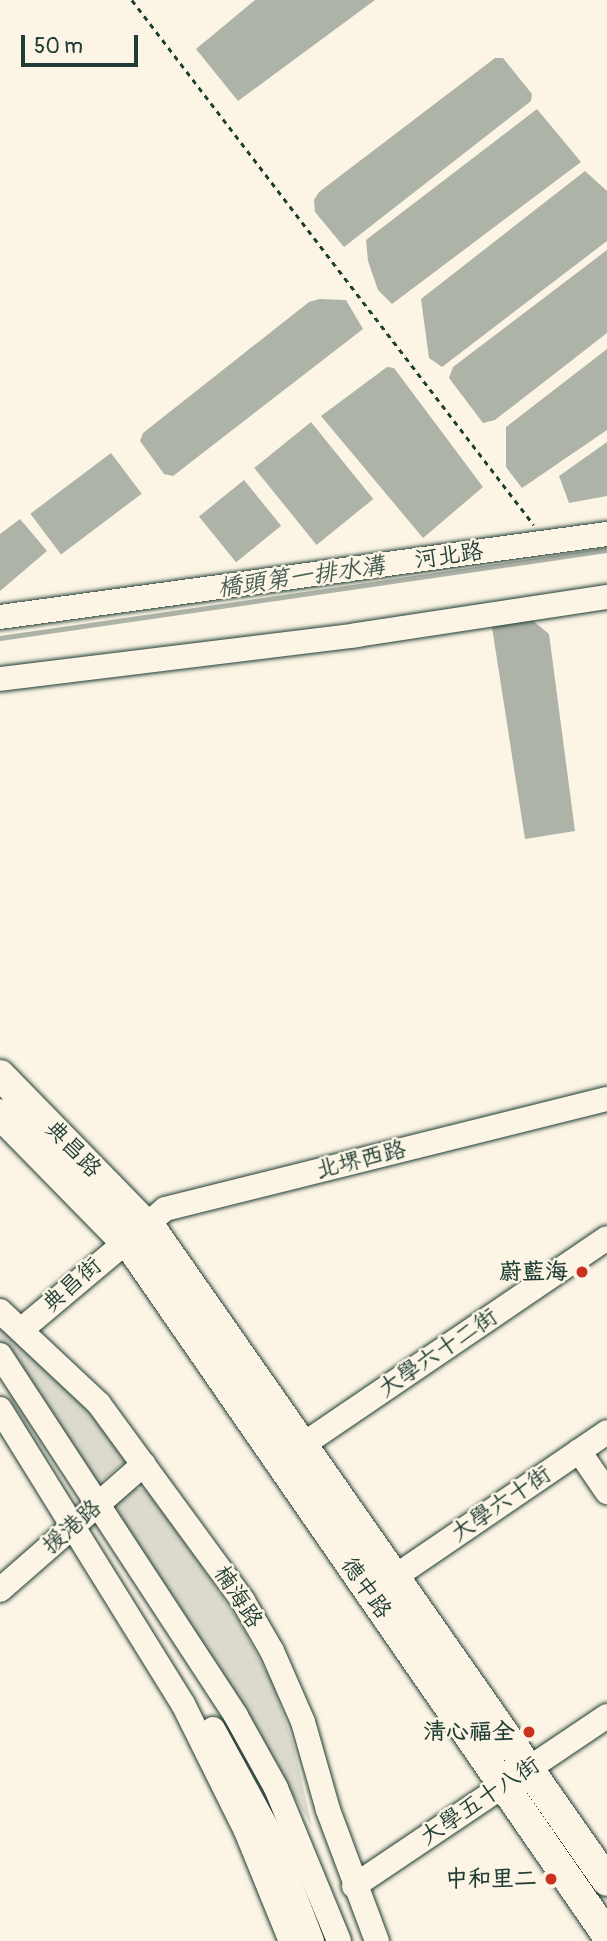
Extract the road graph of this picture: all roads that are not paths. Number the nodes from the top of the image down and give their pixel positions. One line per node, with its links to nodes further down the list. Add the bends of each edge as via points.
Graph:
1 (607, 534): 3 (street, 河北路)
2 (607, 597): 4 (street, via 356,635)
3 (0, 617)
4 (0, 679)
5 (0, 1075): 8 (main road, 典昌路)
6 (607, 1099): 8 (street, 北堺西路, via 165,1209)
7 (0, 1114): 8 (main road, 典昌路)
8 (135, 1232): 11 (street, 典昌街); 15 (main road, 德中路); 26 (main road, 德中路)
9 (607, 1238): 15 (street, 大學六十二街)
10 (0, 1311): 11 (street, 楠海路)
11 (21, 1330): 17 (street, 楠海路, via 99,1404)
12 (0, 1355): 19 (street)
13 (0, 1409): 20 (street)
14 (607, 1432): 16 (street, 大學六十街)
15 (304, 1444): 22 (main road, 德中路)
16 (579, 1451): 18 (street); 22 (street, 大學六十街)
17 (144, 1464): 19 (street, 援港路); 28 (street, 楠海路, via 243,1601 272,1650 303,1722)
18 (607, 1492)
19 (96, 1506): 20 (street, 援港路); 32 (street, via 249,1740 303,1848)
20 (74, 1525): 21 (street); 23 (street, 援港路)
21 (92, 1552): 30 (street, via 211,1757); 31 (street, via 245,1781)
22 (396, 1576): 25 (main road, 德中路)
23 (0, 1590)
24 (607, 1716): 25 (street, 大學五十八街)
25 (529, 1767): 26 (street, 大學五十八街); 27 (main road, 德中路)
26 (502, 1784): 28 (street, 大學五十八街); 29 (main road, 德中路)
27 (607, 1881)
28 (354, 1886): 33 (street, 楠海路)
29 (607, 1935)
30 (291, 1941)
31 (312, 1941)
32 (339, 1941)
33 (377, 1941)

